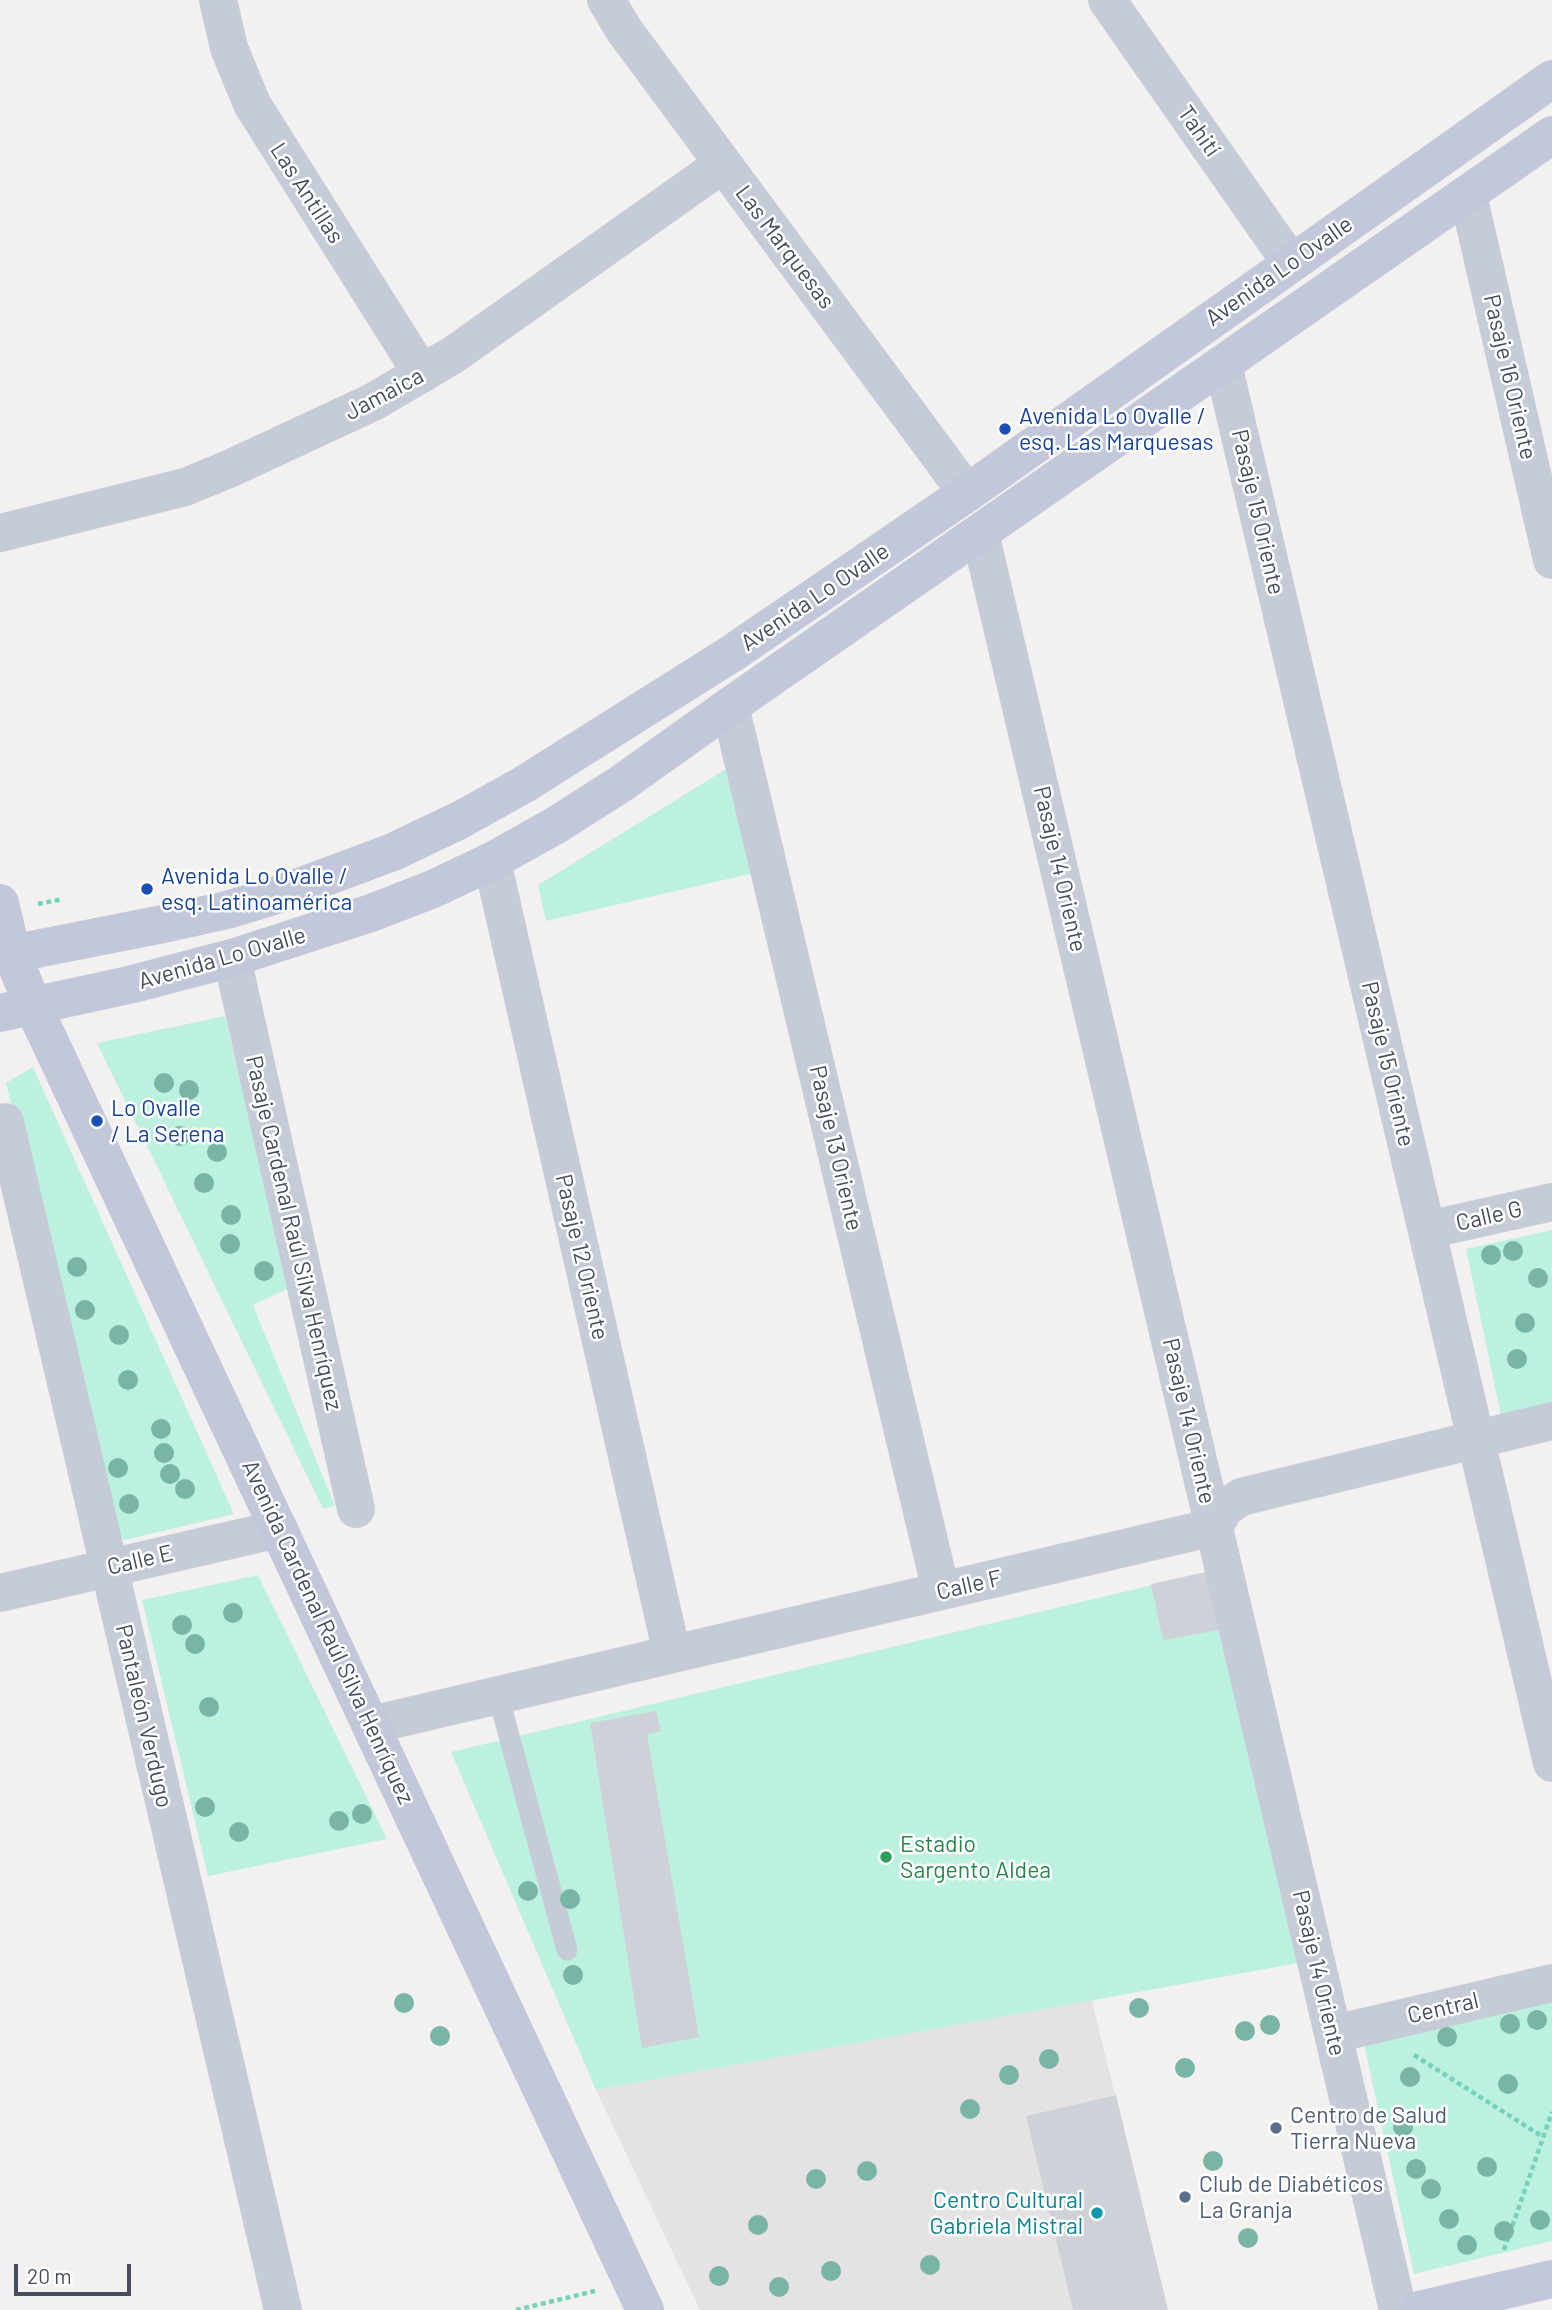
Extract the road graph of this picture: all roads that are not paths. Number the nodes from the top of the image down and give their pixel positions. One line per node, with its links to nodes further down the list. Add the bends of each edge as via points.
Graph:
1 (218, 0): 10 (street, Las Antillas, via 229,48 252,104)
2 (606, 0): 6 (street, Las Marquesas)
3 (1107, 0): 8 (street, Tahití)
4 (1552, 79): 8 (main road, Avenida Lo Ovalle)
5 (1552, 135): 7 (main road, Avenida Lo Ovalle)
6 (723, 164): 10 (street, Jamaica); 11 (street, Las Marquesas)
7 (1468, 195): 9 (main road, Avenida Lo Ovalle); 14 (street, Pasaje 16 Oriente)
8 (1291, 262): 11 (main road, Avenida Lo Ovalle)
9 (1223, 364): 13 (main road, Avenida Lo Ovalle); 23 (street, Pasaje 15 Oriente)
10 (422, 374): 12 (street, Jamaica, via 373,402 185,487)
11 (967, 493): 18 (main road, Avenida Lo Ovalle, via 719,662 460,820 393,852 227,910)
12 (0, 533)
13 (981, 533): 15 (main road, Avenida Lo Ovalle); 27 (street, Pasaje 14 Oriente)
14 (1552, 560)
15 (730, 706): 16 (main road, Avenida Lo Ovalle, via 622,783); 30 (street, Pasaje 13 Oriente)
16 (492, 861): 19 (main road, Avenida Lo Ovalle, via 371,913); 32 (street, Pasaje 12 Oriente)
17 (0, 903): 18 (main road, Avenida Cardenal Raúl Silva Henríquez)
18 (6, 955): 20 (main road, Avenida Cardenal Raúl Silva Henríquez)
19 (232, 958): 20 (main road, Avenida Lo Ovalle); 26 (street, Pasaje Cardenal Raúl Silva Henríquez)
20 (16, 1010): 28 (main road, Avenida Cardenal Raúl Silva Henríquez)
21 (5, 1122): 29 (street, Pantaleón Verdugo)
22 (1552, 1202): 23 (street, Calle G)
23 (1427, 1230): 25 (street, Pasaje 15 Oriente)
24 (1552, 1421): 25 (street)
25 (1476, 1440): 27 (street, via 1241,1497 1224,1509); 35 (street, Pasaje 15 Oriente)
26 (356, 1509)
27 (1214, 1527): 30 (street, Calle F); 38 (street, Pasaje 14 Oriente)
28 (279, 1529): 29 (street, Calle E); 34 (main road, Avenida Cardenal Raúl Silva Henríquez)
29 (110, 1567): 31 (street, Calle E); 40 (street, Pantaleón Verdugo)
30 (941, 1591): 32 (street, Calle F)
31 (0, 1593)
32 (672, 1654): 33 (street, Calle F)
33 (498, 1695): 34 (street, Calle F); 36 (lane)
34 (371, 1725): 41 (main road, Avenida Cardenal Raúl Silva Henríquez)
35 (1552, 1763)
36 (567, 1950)
37 (1552, 1983): 38 (street, Central)
38 (1350, 2030): 42 (street, Pasaje 14 Oriente)
39 (1552, 2278): 43 (main road)
40 (283, 2310)
41 (645, 2310)
42 (1398, 2310)
43 (1419, 2310)

